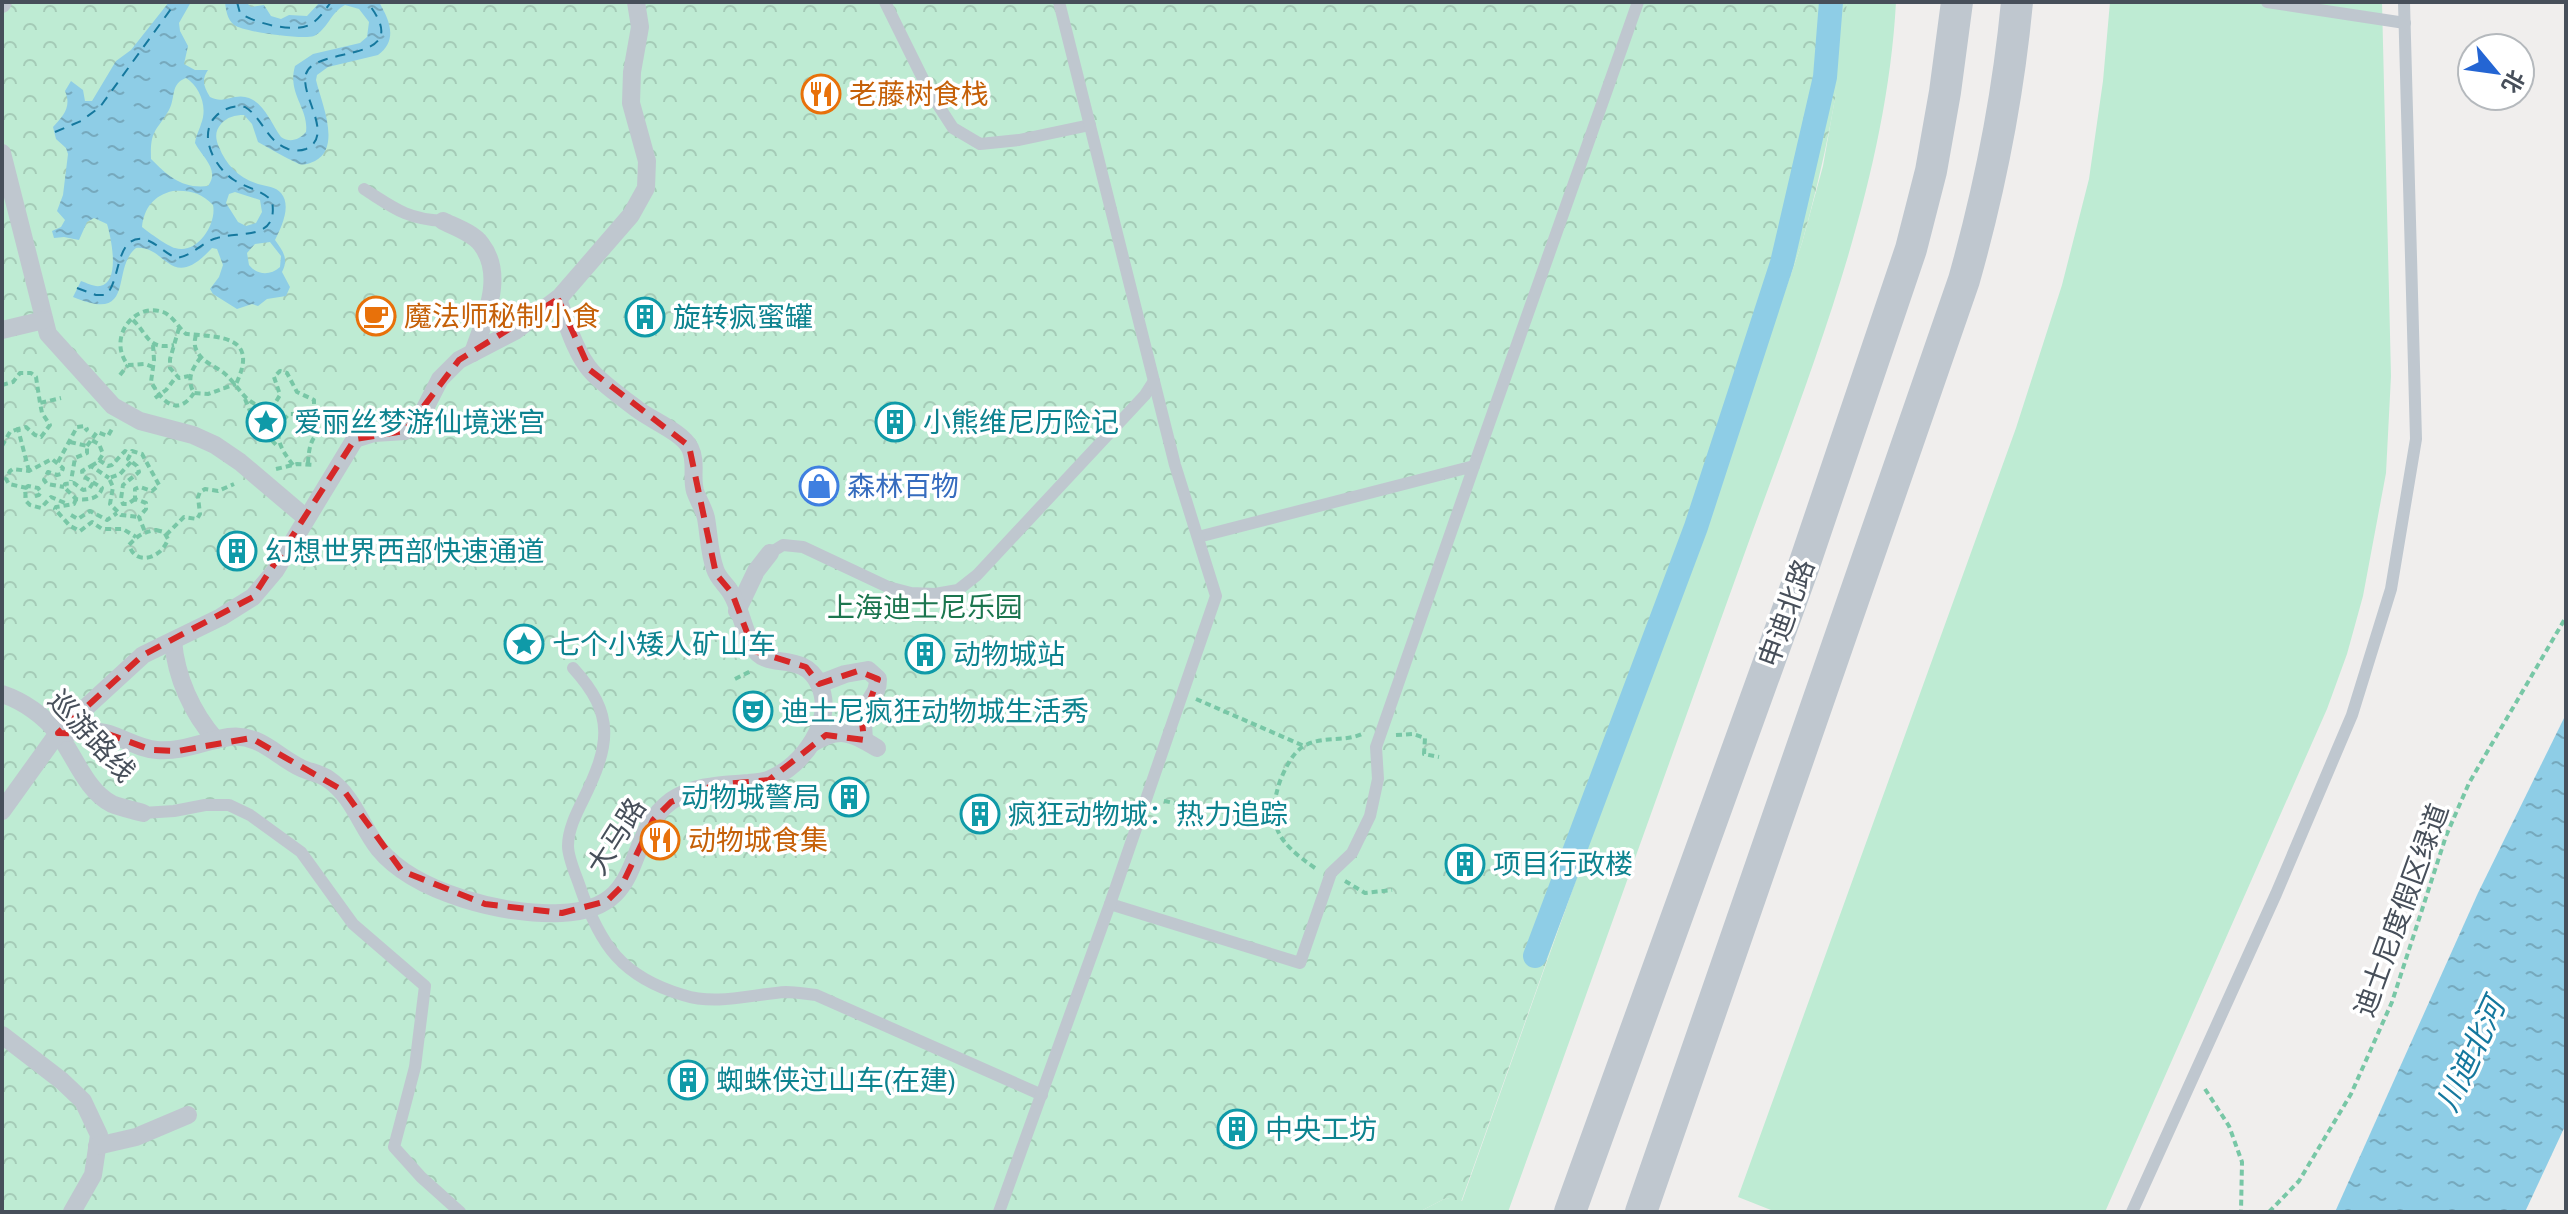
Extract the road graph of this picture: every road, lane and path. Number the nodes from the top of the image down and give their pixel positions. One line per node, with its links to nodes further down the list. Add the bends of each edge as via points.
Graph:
1 (636, 2): 14 (street, via 640,27 631,103 647,161 646,188 631,215)
2 (885, 2): 10 (lane, via 953,128 980,144)
3 (1059, 2): 10 (lane)
4 (1638, 2): 53 (lane)
5 (1957, 2): 99 (street, 申迪北路, via 1931,171 1911,249 1803,568)
6 (2017, 2): 100 (street, via 1997,149 1964,280)
7 (2267, 2): 9 (lane)
8 (2404, 2): 9 (lane)
9 (2405, 23): 92 (lane, via 2416,439 2391,589 2352,715)
10 (1090, 125): 29 (lane)
11 (2, 153): 16 (street)
12 (364, 189): 13 (lane, via 402,214)
13 (443, 221): 22 (street, via 481,243 492,269 492,292)
14 (558, 299): 22 (street); 72 (street, via 590,370 689,446 716,574 732,593)
15 (132, 319): 17 (path, via 144,312 162,312); 20 (path); 24 (path, via 119,348)
16 (44, 320): 18 (street); 37 (street, via 61,350)
17 (179, 328): 19 (path); 21 (path)
18 (2, 330)
19 (196, 335): 23 (path); 30 (path, via 214,335 238,345 244,362)
20 (153, 345): 21 (path); 25 (path)
21 (174, 345): 28 (path, via 170,368)
22 (473, 353): 40 (street, via 440,379 420,418 405,431)
23 (201, 357): 27 (path); 30 (path)
24 (128, 365): 25 (path); 26 (path)
25 (153, 367): 33 (path, via 151,382)
26 (120, 375)
27 (189, 376): 28 (path); 32 (path)
28 (176, 377): 33 (path)
29 (1154, 381): 70 (lane); 71 (lane, via 958,590 911,593 888,587 803,547 783,545)
30 (236, 384): 32 (path); 35 (path)
31 (2, 385): 36 (path, via 20,373 31,373)
32 (194, 393): 33 (path, via 180,406)
33 (157, 396)
34 (61, 398): 36 (path)
35 (244, 398): 45 (path, via 254,421); 45 (path, via 263,407 274,405 280,395 274,377 280,371 287,373 297,392 314,400 314,410 284,419)
36 (40, 403): 38 (path, via 50,425 46,433 41,437 26,427)
37 (122, 411): 41 (path, via 108,436 97,432); 67 (street, via 215,445)
38 (18, 429): 43 (path); 54 (path)
39 (85, 431): 42 (path, via 85,426 77,427)
40 (355, 439): 50 (path, via 326,426 309,446); 67 (street)
41 (91, 440): 44 (path); 47 (path, via 102,448)
42 (70, 442): 44 (path); 48 (path)
43 (2, 446)
44 (87, 446): 56 (path, via 87,453 75,458)
45 (280, 448): 51 (path)
46 (130, 454): 47 (path, via 125,451 108,466); 49 (path); 62 (path, via 142,454 159,485 152,491 135,489)
47 (99, 460): 52 (path)
48 (58, 462): 54 (path, via 52,459); 58 (path, via 61,474 48,472 44,480)
49 (131, 462): 55 (path); 62 (path, via 139,472 123,485 121,499 123,504)
50 (308, 464)
51 (293, 465)
52 (91, 466): 55 (path); 57 (path, via 82,471)
53 (1474, 466): 70 (lane); 80 (lane)
54 (29, 471): 59 (path, via 13,469 6,479)
55 (109, 478): 64 (path, via 110,504)
56 (71, 482): 57 (path, via 83,490); 58 (path)
57 (93, 483): 61 (path, via 101,493)
58 (64, 487): 61 (path)
59 (27, 488): 60 (path, via 38,488 41,492); 63 (path, via 30,505 41,508 51,497)
60 (35, 496)
61 (76, 499): 63 (path)
62 (135, 499): 66 (path, via 146,503)
63 (67, 505): 69 (path, via 55,509 76,530 92,522)
64 (117, 513): 65 (path, via 107,520 90,511 78,519); 66 (path)
65 (71, 515)
66 (139, 517): 68 (path)
67 (306, 518): 74 (street, via 253,597)
68 (145, 532): 69 (path); 69 (path, via 164,532 165,547 139,558 129,545)
69 (136, 537)
70 (1198, 537): 77 (lane, via 1216,596)
71 (770, 553): 72 (street)
72 (737, 611): 76 (street, via 754,651 806,667)
73 (2566, 617): 103 (path, 迪士尼度假区绿道, via 2469,783 2446,836 2392,1002 2351,1094 2299,1181)
74 (173, 641): 79 (street, via 143,655); 81 (street, via 190,700)
75 (573, 668): 90 (lane, via 605,718 600,763 567,847)
76 (819, 684): 82 (street, 大马路, via 823,703); 82 (street, via 868,670 878,679 862,722 871,744 840,732)
77 (1183, 693): 83 (path); 89 (lane)
78 (2, 694): 79 (street, 巡游路线, via 37,713)
79 (58, 733): 81 (street, via 108,734 152,750 178,751); 85 (street); 86 (street, 巡游路线, via 76,764 110,803)
80 (1380, 737): 83 (path, via 1365,733); 84 (path, via 1425,738 1424,754); 87 (lane, via 1370,816 1352,853)
81 (216, 740): 90 (street, via 251,738 325,777 344,791 379,849 402,871 445,892 532,912)
82 (811, 744): 90 (street, 大马路, via 794,765 769,780 715,785 671,802 653,820 621,887)
83 (1304, 746): 87 (path, via 1284,771 1272,815 1289,846 1318,870)
84 (1439, 757)
85 (2, 811)
86 (143, 813): 97 (lane, via 229,805 250,815 301,852 353,924 425,986 415,1067 394,1147)
87 (1331, 873): 88 (path, via 1365,893); 89 (lane, via 1300,963)
88 (1392, 890)
89 (1110, 904): 93 (lane)
90 (588, 909): 93 (lane, via 617,960 657,986 686,997 722,1000 788,992 816,995)
91 (2, 1035): 95 (street, via 83,1101 99,1135)
92 (2195, 1073): 101 (lane); 102 (path, via 2229,1126 2242,1162)
93 (1042, 1095): 98 (lane)
94 (188, 1115): 95 (street, via 136,1137)
95 (97, 1146): 96 (street, via 93,1175)
96 (72, 1212)
97 (460, 1212)
98 (999, 1212)
99 (1570, 1212)
100 (1641, 1212)
101 (2132, 1212)
102 (2241, 1212)
103 (2269, 1212)

